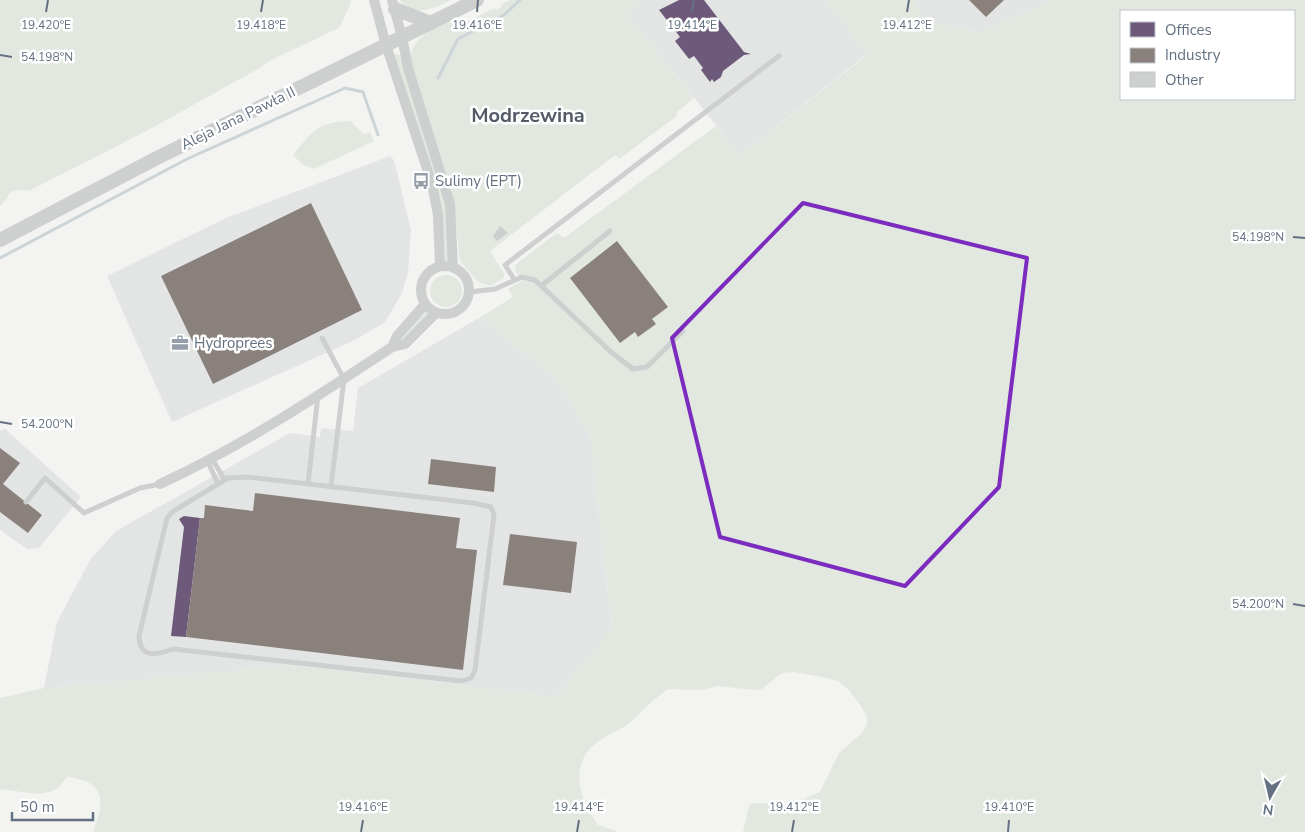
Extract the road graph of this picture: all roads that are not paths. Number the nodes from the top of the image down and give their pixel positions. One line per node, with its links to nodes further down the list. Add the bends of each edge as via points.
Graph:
1 (374, 0): 6 (street)
2 (477, 0): 4 (street, Aleja Jana Pawła II)
3 (394, 4): 4 (street); 5 (street)
4 (431, 22): 5 (street, Aleja Jana Pawła II)
5 (402, 37): 6 (street, Aleja Jana Pawła II); 11 (street, via 408,68 450,204)
6 (386, 45): 9 (street, Aleja Jana Pawła II, via 156,158); 10 (street, via 432,184 438,216)
7 (778, 56): 12 (lane, via 505,264)
8 (610, 231): 13 (lane)
9 (0, 240)
10 (440, 266): 11 (street); 15 (street, via 427,274 423,281 421,289)
11 (453, 267): 14 (street, via 466,277)
12 (514, 279): 13 (lane, via 527,277); 14 (lane, via 494,289)
13 (541, 286): 17 (lane, via 610,352 633,369 647,367)
14 (470, 292): 16 (street, via 462,308 454,313)
15 (425, 304): 16 (street); 19 (street, via 397,336)
16 (436, 313): 19 (street, via 405,344)
17 (683, 331)
18 (322, 338): 20 (lane)
19 (392, 348): 20 (street)
20 (344, 379): 21 (street); 27 (lane)
21 (318, 394): 22 (street); 26 (lane)
22 (210, 460): 23 (lane); 24 (street); 25 (lane)
23 (225, 480): 25 (lane); 26 (lane, via 247,477)
24 (160, 484): 28 (lane, via 140,488 84,513 45,478)
25 (218, 484): 27 (lane, via 167,518 139,636 145,651 153,654 173,648 462,681 471,678 476,670 494,515 491,507)
26 (308, 484): 27 (lane)
27 (331, 486)
28 (26, 502)

